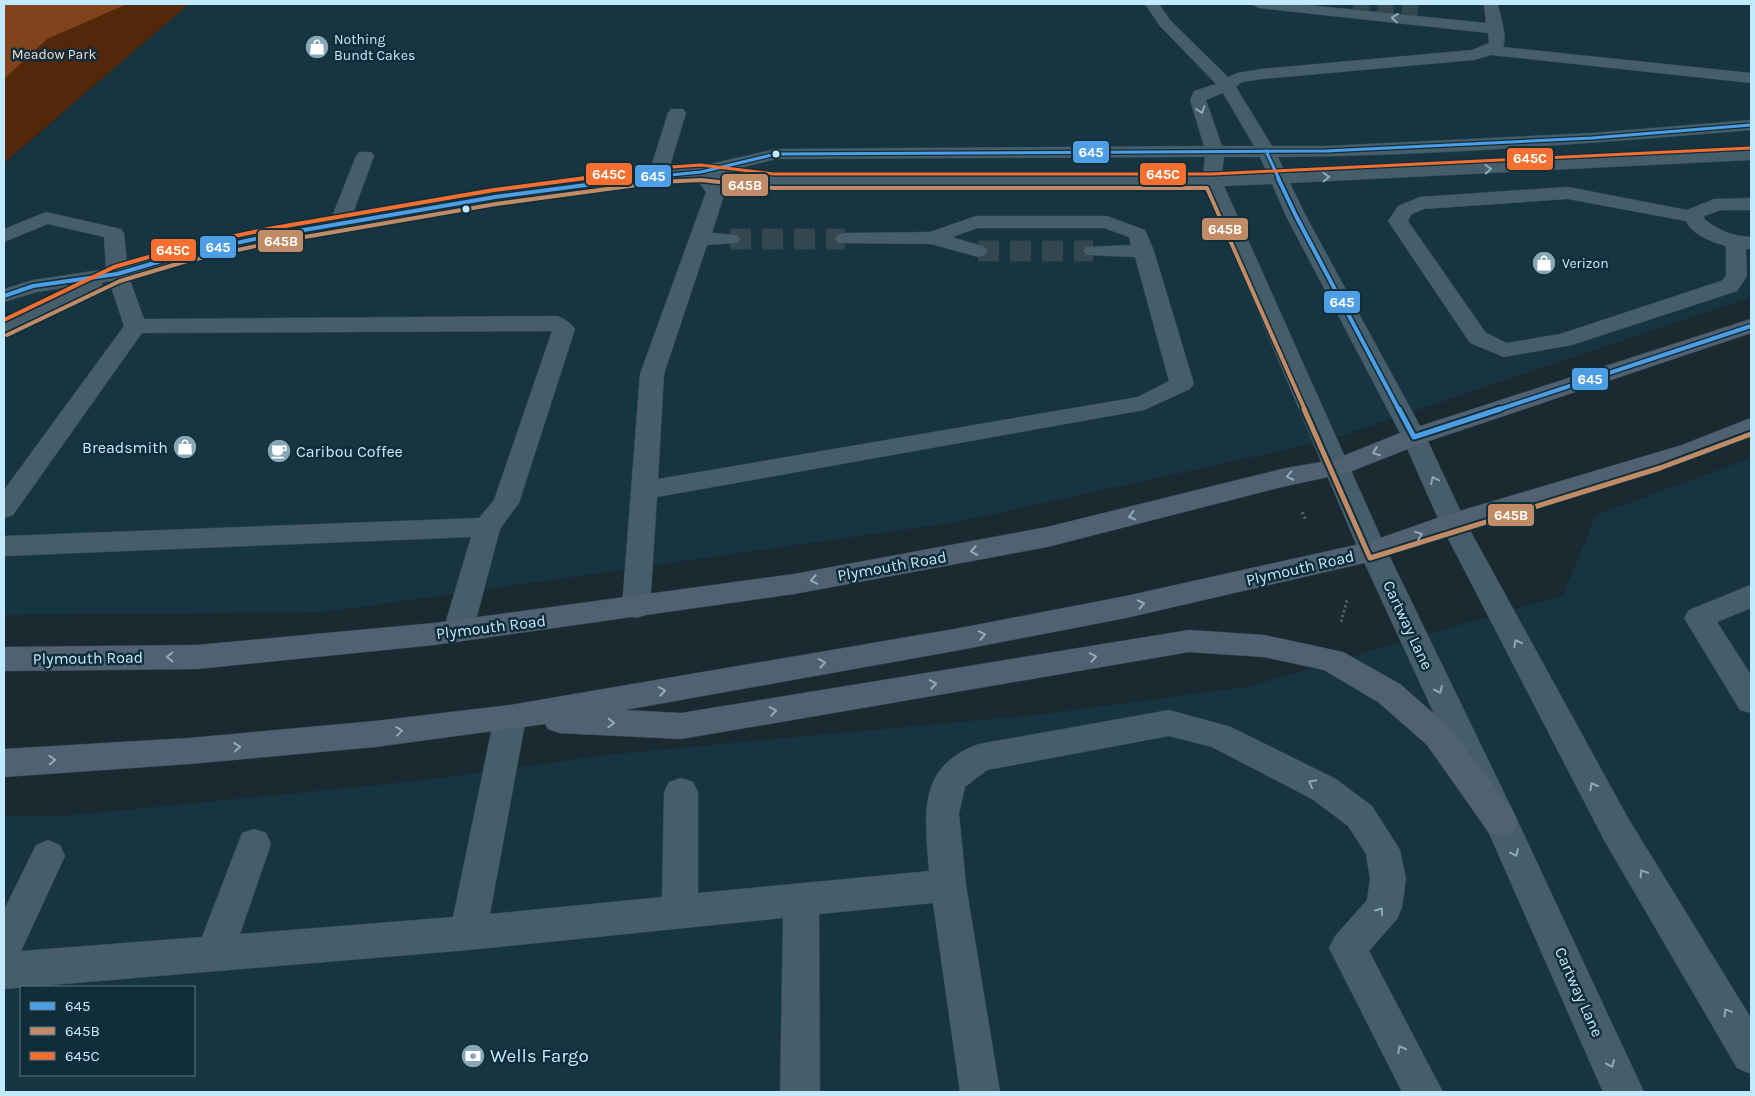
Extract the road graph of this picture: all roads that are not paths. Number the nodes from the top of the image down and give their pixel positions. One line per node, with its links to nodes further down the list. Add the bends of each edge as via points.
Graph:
1 (1152, 4): 7 (street, via 1165,22)
2 (1259, 4): 4 (street, one-way to 2)
3 (1426, 12): 4 (street)
4 (1494, 17): 5 (street, via 1497,44)
5 (1490, 50): 6 (street); 7 (street, via 1474,55 1262,74 1237,78)
6 (1751, 78)
7 (1227, 86): 10 (street, one-way to 10, via 1200,95 1198,100); 11 (street)
8 (677, 113): 15 (street)
9 (1750, 126): 11 (street, via 1592,138)
10 (1215, 152): 11 (street); 14 (street, via 776,154); 17 (street, Cartway Lane)
11 (1266, 152): 16 (street)
12 (1751, 155): 16 (street, one-way to 12)
13 (366, 156): 21 (street)
14 (701, 172): 15 (street); 17 (street, via 774,181); 25 (street, via 716,192)
15 (658, 175): 21 (street, via 495,197)
16 (1277, 179): 17 (street); 38 (street)
17 (1212, 181): 39 (street, Cartway Lane)
18 (1751, 204): 19 (street, via 1737,202 1703,207 1694,214)
19 (1695, 218): 28 (street, via 1696,223 1710,234); 28 (street, via 1568,193 1420,203 1405,210 1398,221 1478,338 1504,350 1564,340 1729,286 1736,276)
20 (4, 222): 22 (street)
21 (339, 224): 32 (street, via 185,254)
22 (24, 228): 23 (street); 32 (street, via 46,218 114,233)
23 (4, 236)
24 (932, 238): 27 (street); 29 (street); 31 (street, via 976,222 1107,222 1138,234)
25 (700, 239): 26 (street); 40 (street, via 652,374)
26 (730, 239)
27 (845, 239)
28 (1743, 243)
29 (978, 251)
30 (1093, 251): 31 (street)
31 (1144, 251): 40 (street, via 1182,384 1144,404)
32 (117, 274): 33 (street, via 33,286); 34 (street); 36 (street)
33 (4, 296)
34 (136, 326): 41 (street); 43 (street, via 556,322 564,329 506,503)
35 (1751, 326): 38 (main road, Plymouth Road)
36 (4, 328)
37 (1751, 426): 42 (main road, Plymouth Road, via 1691,451)
38 (1414, 437): 39 (main road, Plymouth Road, one-way to 39); 42 (street, one-way to 38)
39 (1338, 467): 45 (street, Cartway Lane); 47 (main road, Plymouth Road, one-way to 47, via 1047,537 794,584)
40 (644, 490): 47 (street)
41 (4, 508)
42 (1453, 523): 45 (main road, Plymouth Road, one-way to 42); 64 (street, one-way to 42, via 1616,829)
43 (487, 526): 44 (street); 48 (street)
44 (4, 546)
45 (1373, 551): 51 (main road, Plymouth Road, one-way to 45, via 1106,611); 54 (street, Cartway Lane, one-way to 54)
46 (1751, 596): 50 (street, via 1699,618)
47 (636, 607): 48 (main road, Plymouth Road)
48 (458, 631): 49 (main road, Plymouth Road, one-way to 49, via 197,657)
49 (4, 659)
50 (1751, 701)
51 (510, 718): 52 (main road, Plymouth Road, one-way to 51, via 188,752); 54 (main road, one-way to 54, via 681,726 1189,641 1264,646 1332,660 1389,693 1438,736); 60 (street)
52 (4, 763)
53 (681, 792): 59 (street)
54 (1501, 822): 68 (street, Cartway Lane, one-way to 68)
55 (254, 844): 62 (street)
56 (48, 856): 61 (street)
57 (948, 885): 58 (street); 66 (street); 67 (street, one-way to 57, via 1348,948 1384,907 1388,879 1383,850 1360,816 1324,789 1220,736 1169,723 979,758 950,779 942,814)
58 (801, 900): 59 (street); 65 (street)
59 (680, 912): 60 (street)
60 (468, 933): 62 (street)
61 (4, 948)
62 (214, 954): 63 (street)
63 (4, 971)
64 (1751, 1054)
65 (800, 1092)
66 (980, 1092)
67 (1423, 1092)
68 (1624, 1092)

